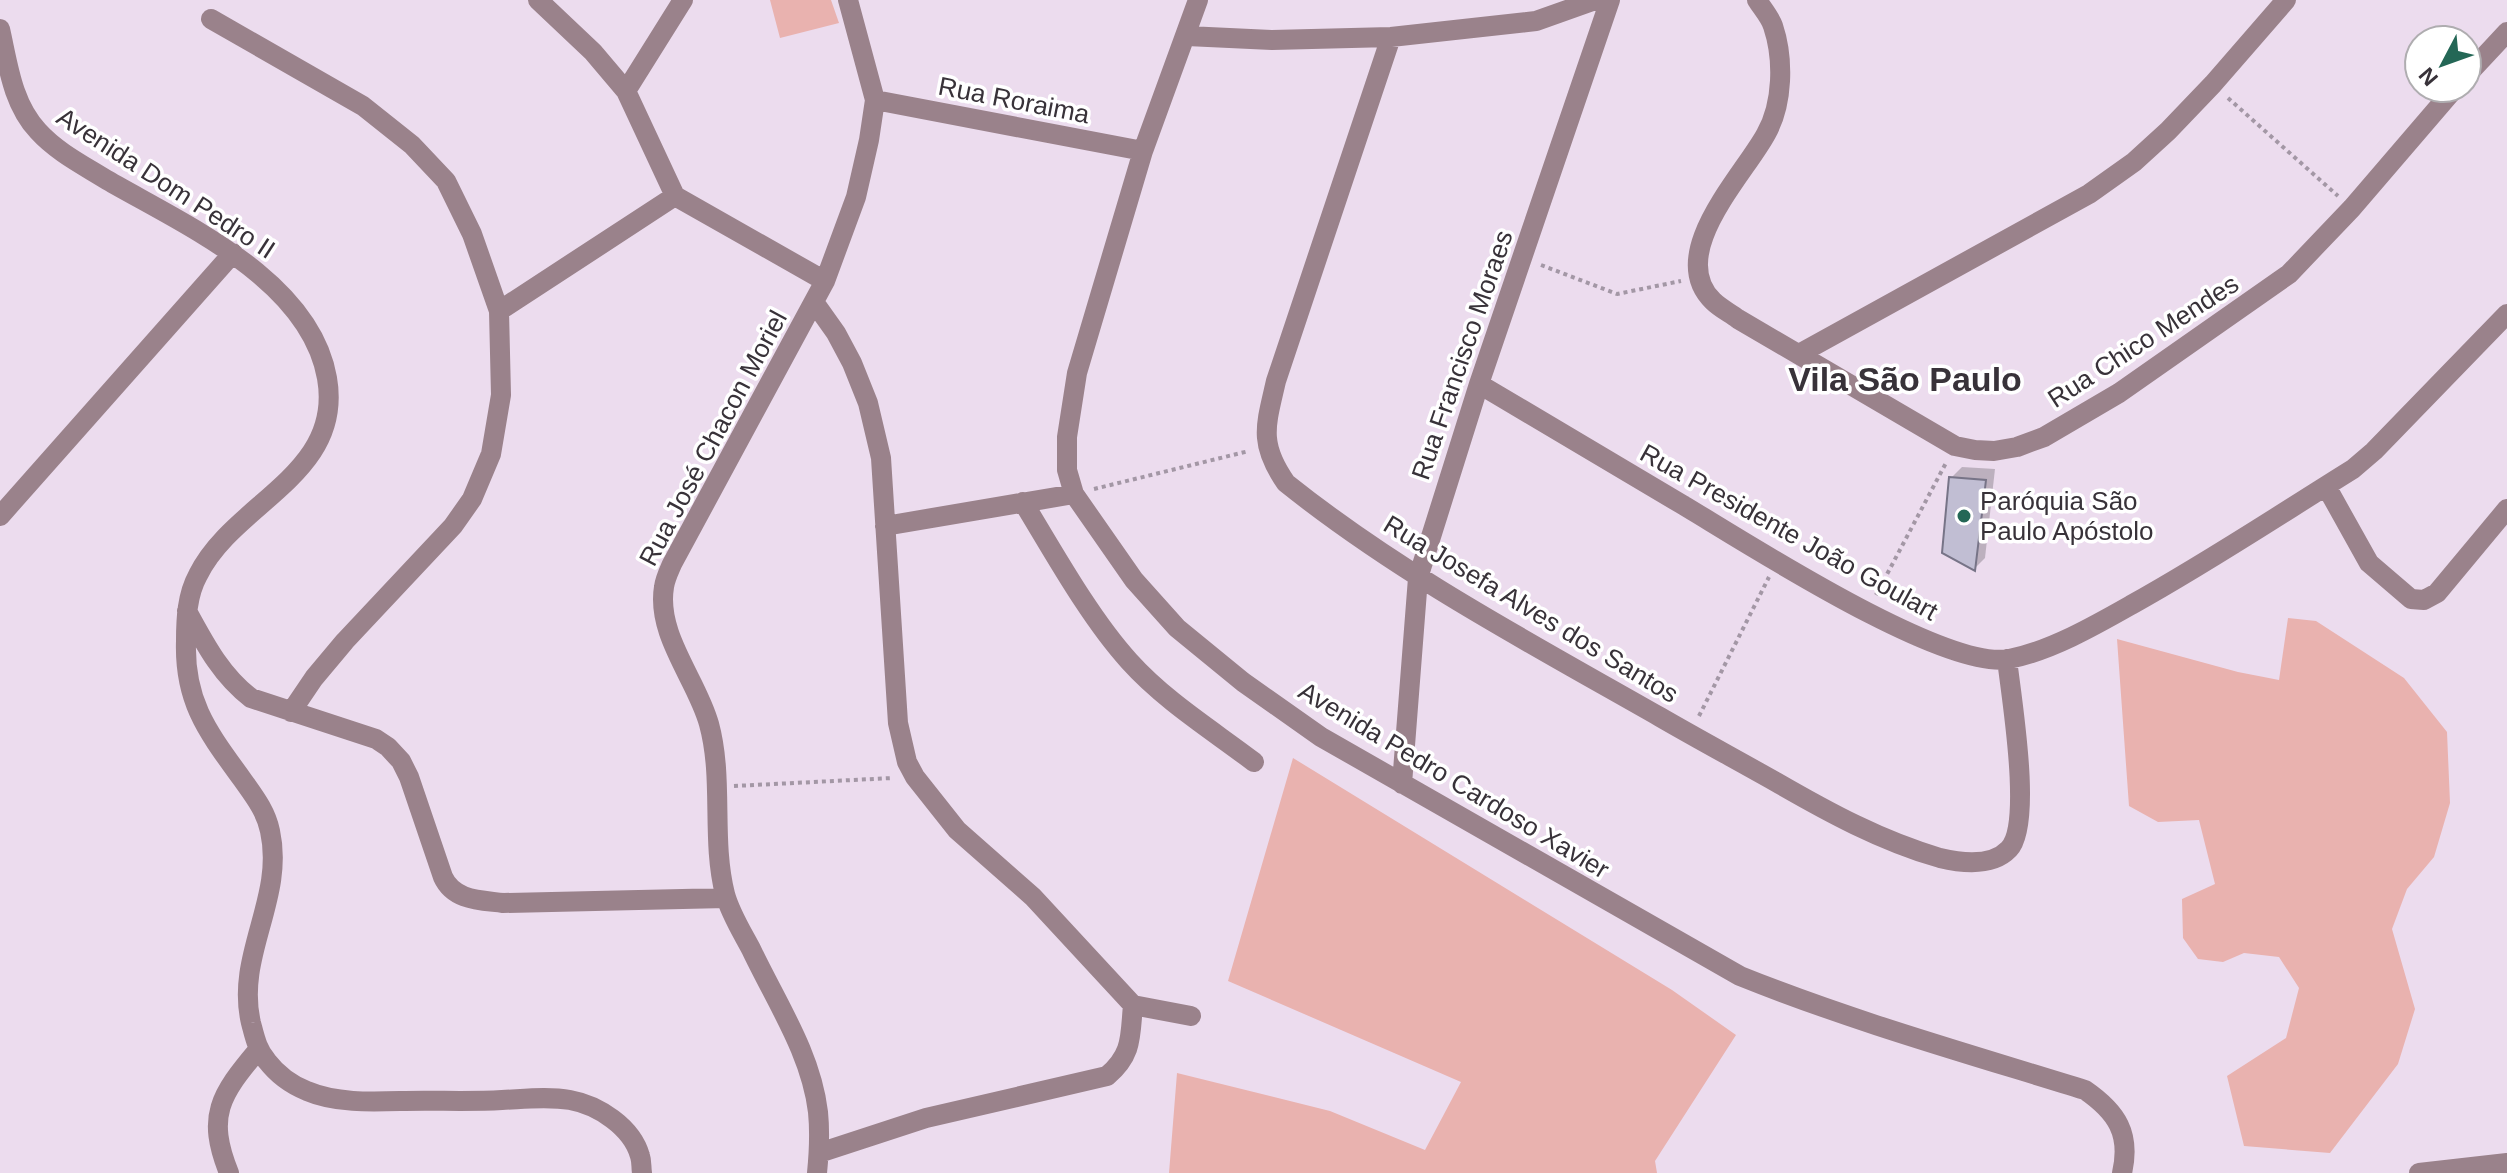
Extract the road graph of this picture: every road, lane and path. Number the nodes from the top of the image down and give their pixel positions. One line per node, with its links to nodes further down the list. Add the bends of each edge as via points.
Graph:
1 (538, 0): 16 (street)
2 (683, 0): 16 (street)
3 (848, 0): 17 (street, Rua José Chacon Moriel)
4 (1198, 0): 12 (street, Avenida Pedro Cardoso Xavier)
5 (1595, 0): 13 (street, via 1536,21)
6 (1610, 0): 23 (street, Rua Francisco Moraes)
7 (1757, 0): 24 (street, via 1773,25 1780,62 1778,97 1768,131 1701,241)
8 (2286, 0): 15 (street)
9 (211, 19): 27 (street, via 363,106 412,145 446,181 472,234)
10 (0, 29): 22 (street, Avenida Dom Pedro II, via 15,97 36,130 68,157)
11 (2507, 32): 14 (street)
12 (1187, 36): 13 (street); 19 (street, Avenida Pedro Cardoso Xavier)
13 (1391, 37): 32 (street, via 1276,381 1265,429)
14 (2483, 58)
15 (2213, 84): 21 (path); 29 (street, via 2134,162 2089,194)
16 (626, 91): 20 (street)
17 (875, 100): 19 (street, Rua Roraima); 25 (street, Rua José Chacon Moriel, via 856,197)
18 (2441, 104): 21 (street, Rua Chico Mendes)
19 (1143, 151): 34 (street, Avenida Pedro Cardoso Xavier, via 1077,373 1067,437 1067,470)
20 (675, 196): 25 (street); 27 (street)
21 (2352, 208): 31 (street, Rua Chico Mendes, via 2289,274 2119,393 2017,447 1994,451)
22 (233, 253): 37 (street); 41 (street, Avenida Dom Pedro II, via 280,291 309,329 327,374 330,410 318,444 302,467 213,549 196,579)
23 (1523, 258): 24 (path, via 1617,294); 30 (street, Rua Francisco Moraes)
24 (1699, 278): 29 (street, Rua Chico Mendes, via 1713,302)
25 (825, 281): 26 (street, Rua José Chacon Moriel)
26 (814, 302): 38 (street, via 836,333 868,403 881,458); 49 (street, Rua José Chacon Moriel, via 664,584 673,641 710,726)
27 (499, 311): 44 (street, via 501,395 491,454 472,499 337,650)
28 (2507, 314): 33 (street, Rua Presidente João Goulart, via 2374,451)
29 (1799, 354): 31 (street, Rua Chico Mendes)
30 (1479, 384): 39 (street, Rua Presidente João Goulart); 40 (street, Rua Francisco Moraes)
31 (1955, 446): 42 (path)
32 (1267, 447): 34 (path); 40 (street, Rua Josefa Alves dos Santos, via 1286,483)
33 (2326, 486): 36 (street, via 2369,563 2411,599 2437,593); 43 (street, Rua Presidente João Goulart, via 2087,630)
34 (1074, 494): 35 (street); 48 (street, Avenida Pedro Cardoso Xavier, via 1134,580 1177,628 1321,737)
35 (1023, 502): 38 (street); 46 (street, via 1128,660 1162,694)
36 (2507, 509)
37 (0, 516)
38 (885, 526): 47 (street, via 898,723)
39 (1777, 561): 42 (street, Rua Presidente João Goulart); 45 (path)
40 (1418, 578): 45 (street, Rua Josefa Alves dos Santos); 48 (street, Rua Francisco Moraes)
41 (187, 611): 44 (street, via 238,688); 53 (street, Avenida Dom Pedro II, via 185,670 198,712 261,806 270,829 274,863 246,1002)
42 (1867, 611): 43 (street, Rua Presidente João Goulart, via 1942,646 1980,659)
43 (2007, 659): 45 (street, Rua Josefa Alves dos Santos, via 2019,763 2019,830 2010,849 1996,859 1969,863 1941,858 1872,834)
44 (291, 712): 50 (street, via 376,739 401,761 447,885 459,894 503,903)
45 (1690, 734)
46 (1254, 762)
47 (915, 777): 49 (path); 51 (street, via 957,830 1033,897)
48 (1402, 784): 58 (street, Avenida Pedro Cardoso Xavier, via 1740,976 2085,1090 2118,1122 2126,1143)
49 (718, 787): 50 (street, Rua José Chacon Moriel)
50 (726, 898): 54 (street, Rua José Chacon Moriel, via 808,1070 818,1113)
51 (1133, 1005): 52 (street); 54 (street, via 1129,1048 1107,1076 926,1118)
52 (1191, 1016)
53 (258, 1050): 56 (street, via 231,1082 220,1107 217,1130); 57 (street, via 296,1086 337,1099 584,1103 621,1127 640,1156)
54 (818, 1163)
55 (2507, 1163): 59 (street)
56 (229, 1173)
57 (642, 1173)
58 (2122, 1173)
59 (2419, 1173)

